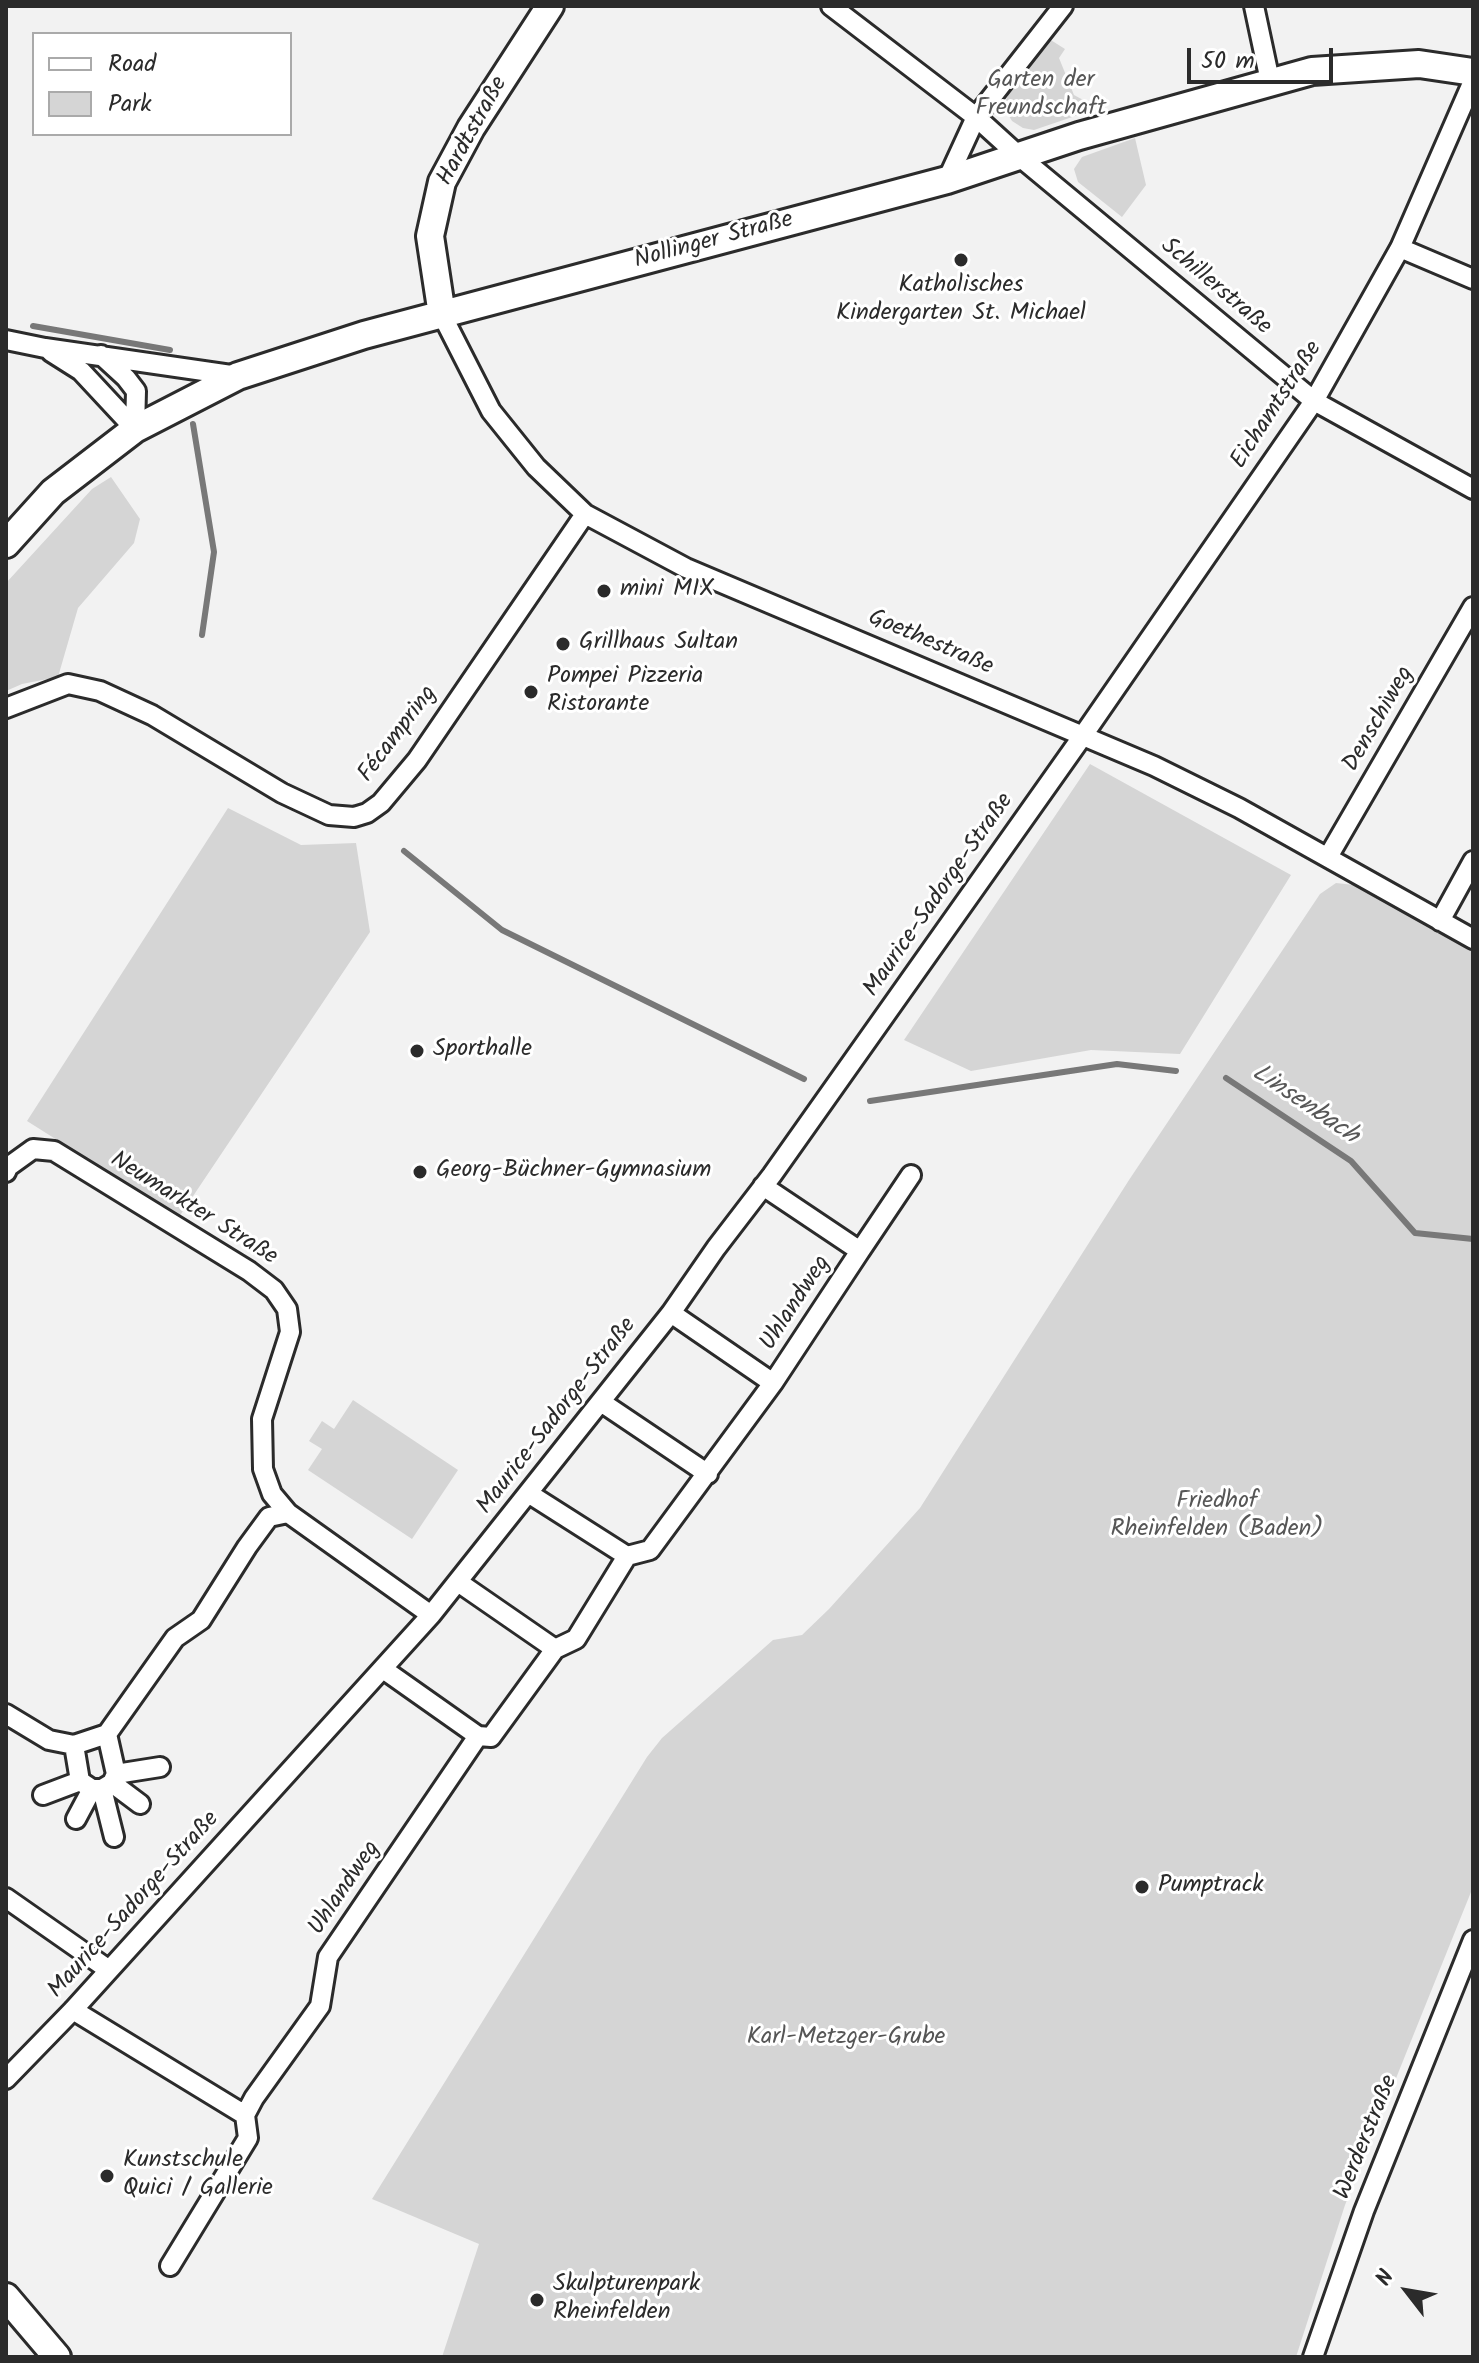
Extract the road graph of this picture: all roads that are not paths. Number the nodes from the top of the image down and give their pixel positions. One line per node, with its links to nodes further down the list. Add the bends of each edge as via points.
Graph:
1 (550, 6): 13 (main road, Hardtstraße, via 442,182 430,236)
2 (831, 6): 8 (street, Schillerstraße)
3 (1063, 6): 8 (street)
4 (1254, 6): 6 (street)
5 (1473, 72): 6 (main road, Nollinger Straße, via 1419,64 1312,71)
6 (1270, 81): 9 (main road, Nollinger Straße)
7 (1473, 81): 11 (street, Eichamtstraße)
8 (976, 117): 9 (street, Schillerstraße); 10 (street)
9 (1020, 157): 10 (main road, Nollinger Straße); 18 (street, Schillerstraße)
10 (947, 180): 13 (main road, Nollinger Straße)
11 (1400, 248): 12 (street); 18 (street, Eichamtstraße)
12 (1473, 279)
13 (442, 315): 17 (main road, Nollinger Straße); 21 (street, Goethestraße, via 491,411 536,467)
14 (6, 340): 15 (street)
15 (45, 348): 16 (street); 19 (street, via 81,371)
16 (101, 355): 17 (street); 19 (street, via 136,391)
17 (238, 376): 19 (main road, Nollinger Straße)
18 (1314, 401): 20 (street, Schillerstraße); 25 (street, Eichamtstraße)
19 (135, 429): 22 (main road, Nollinger Straße, via 53,492)
20 (1473, 489)
21 (585, 514): 24 (street, Fécampring, via 417,760 367,813 329,815 100,691 68,684); 25 (street, Goethestraße, via 686,568)
22 (6, 544)
23 (1473, 607): 26 (street, Denschiweg)
24 (6, 708)
25 (1084, 734): 26 (street, Goethestraße); 32 (street, Maurice-Sadorge-Straße)
26 (1328, 857): 28 (street, Goethestraße)
27 (1473, 861): 28 (street)
28 (1440, 921): 29 (street, Goethestraße)
29 (1473, 939)
30 (6, 1172): 39 (street, Neumarkter Straße, via 33,1149 54,1151 274,1290 287,1309 290,1332 262,1419 263,1469 272,1494)
31 (911, 1175): 33 (street, Uhlandweg)
32 (763, 1186): 33 (street, Uhlandweg); 34 (street, Maurice-Sadorge-Straße)
33 (860, 1251): 35 (street, Uhlandweg)
34 (671, 1313): 35 (street, Uhlandweg); 36 (street, Maurice-Sadorge-Straße)
35 (773, 1383): 37 (street, Uhlandweg)
36 (601, 1402): 37 (street); 38 (street, Maurice-Sadorge-Straße)
37 (708, 1474): 40 (street, Uhlandweg, via 650,1550)
38 (528, 1493): 40 (street); 41 (street, Maurice-Sadorge-Straße)
39 (288, 1513): 42 (street, Neumarkter Straße); 46 (street, via 269,1517 201,1620 175,1638)
40 (627, 1556): 43 (street, Uhlandweg, via 576,1639)
41 (458, 1582): 42 (street, Maurice-Sadorge-Straße); 43 (street)
42 (431, 1615): 44 (street, Maurice-Sadorge-Straße)
43 (555, 1649): 47 (street, Uhlandweg, via 491,1737)
44 (383, 1669): 47 (street); 57 (street, Maurice-Sadorge-Straße)
45 (6, 1714): 48 (street, via 49,1740)
46 (107, 1734): 48 (street); 50 (street)
47 (478, 1736): 60 (street, Uhlandweg, via 328,1957 320,2006)
48 (74, 1745): 50 (street)
49 (160, 1767): 50 (street)
50 (101, 1783): 51 (street); 52 (street); 53 (street); 54 (street)
51 (43, 1795)
52 (140, 1804)
53 (76, 1819)
54 (114, 1837)
55 (6, 1898): 57 (street)
56 (1473, 1940): 64 (street, Werderstraße, via 1364,2211)
57 (109, 1970): 58 (street, Maurice-Sadorge-Straße)
58 (73, 2010): 59 (street, Maurice-Sadorge-Straße); 60 (street)
59 (6, 2079)
60 (245, 2115): 61 (street, Uhlandweg, via 248,2138)
61 (170, 2266)
62 (6, 2297): 63 (main road)
63 (57, 2357)
64 (1313, 2357)

